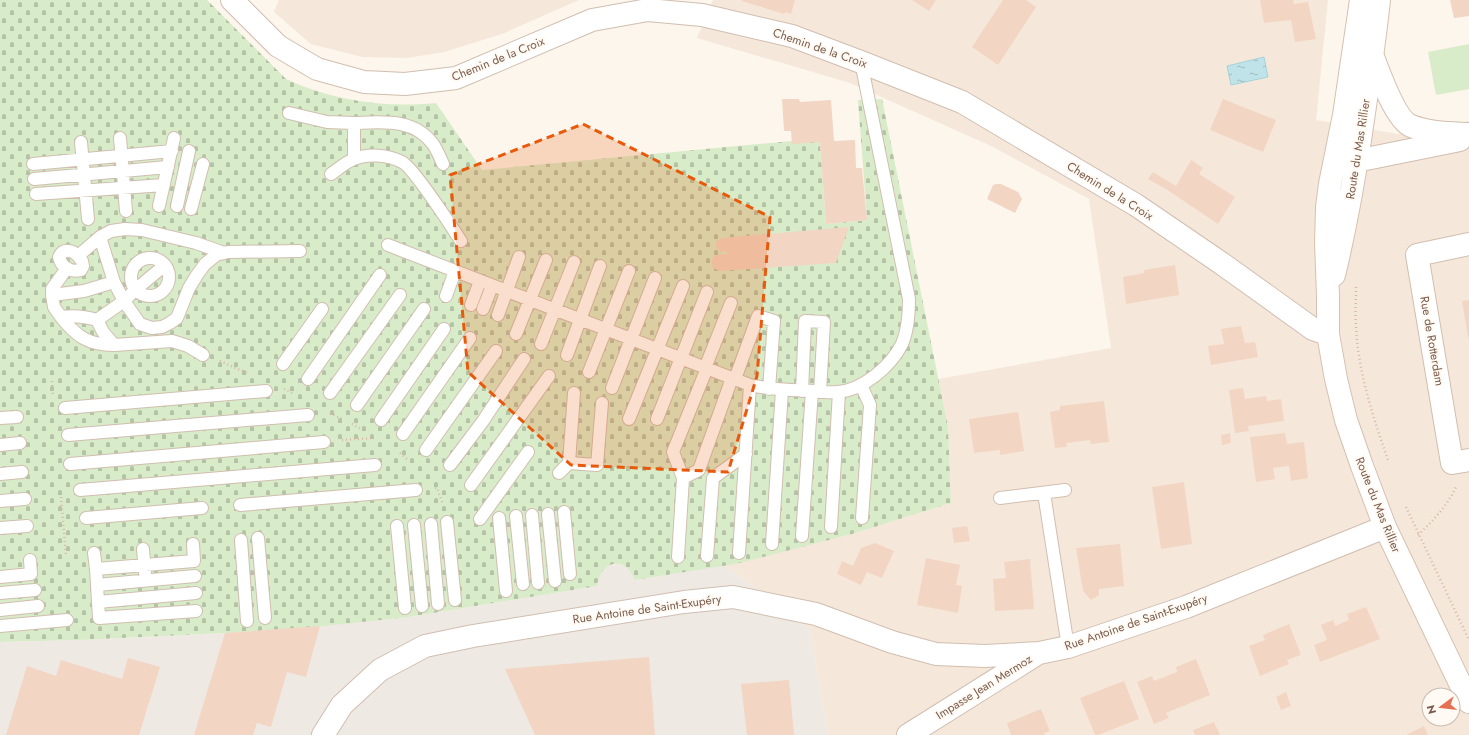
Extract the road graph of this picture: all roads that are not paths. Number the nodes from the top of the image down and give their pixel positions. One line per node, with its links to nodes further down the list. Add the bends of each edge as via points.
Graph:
1 (232, 0): 5 (street, Chemin de la Croix, via 278,46 317,69 364,82 405,84 456,78 592,20 648,10 702,15 792,36)
2 (1361, 0): 18 (street, Route du Mas Rillier, via 1344,115)
3 (1379, 0): 4 (street, Route du Mas Rillier)
4 (1373, 57): 8 (street, via 1395,109 1409,126 1440,133); 19 (street, Route du Mas Rillier)
5 (861, 62): 80 (street, Chemin de la Croix, via 969,106 1136,205 1313,329); 98 (lane, via 909,299 909,315 902,344 893,358)
6 (289, 113): 7 (lane, via 328,122)
7 (354, 122): 16 (lane); 22 (lane, via 397,122 416,129 432,144)
8 (1469, 134)
9 (120, 138): 15 (lane)
10 (174, 138): 13 (lane)
11 (1469, 139): 19 (street)
12 (81, 142): 17 (lane)
13 (172, 151): 15 (lane); 23 (lane)
14 (189, 151): 33 (lane)
15 (122, 156): 17 (lane); 24 (lane)
16 (354, 159): 26 (lane); 38 (lane, via 371,155 403,162 416,176)
17 (83, 160): 20 (lane); 25 (lane)
18 (1334, 161): 19 (street); 64 (street, Route du Mas Rillier, via 1326,228)
19 (1356, 161): 64 (street, Route du Mas Rillier, via 1342,243)
20 (33, 164)
21 (203, 164): 34 (lane)
22 (443, 164)
23 (168, 167): 24 (lane); 28 (lane)
24 (123, 171): 25 (lane); 29 (lane)
25 (84, 174): 27 (lane); 30 (lane)
26 (331, 174)
27 (34, 179)
28 (164, 185): 29 (lane); 32 (lane)
29 (124, 188): 30 (lane); 35 (lane)
30 (85, 191): 31 (lane); 36 (lane)
31 (36, 194)
32 (159, 206)
33 (176, 206)
34 (191, 209)
35 (126, 211)
36 (88, 219)
37 (100, 237): 42 (lane, via 111,231 142,230 196,243); 43 (lane); 55 (lane)
38 (460, 241)
39 (1469, 244): 124 (street, Rue de Rotterdam, via 1417,255)
40 (388, 245): 50 (lane)
41 (300, 251): 42 (lane)
42 (224, 253): 66 (lane, via 216,255 197,274 177,318 170,324 152,328 140,324)
43 (78, 256): 49 (lane, via 82,261 81,270 72,271); 49 (lane, via 69,250 61,253 60,260)
44 (518, 257): 59 (lane)
45 (546, 260): 65 (lane)
46 (574, 262): 72 (lane)
47 (165, 264): 58 (lane); 58 (lane, via 151,258 137,262 130,276); 58 (lane, via 170,279 168,287 162,293 148,297 140,295)
48 (600, 266): 75 (lane)
49 (67, 268): 61 (lane, via 52,289)
50 (455, 271): 54 (lane); 63 (lane)
51 (629, 271): 78 (lane)
52 (380, 275): 96 (lane)
53 (655, 278): 82 (lane)
54 (480, 281): 56 (lane); 68 (lane)
55 (114, 282): 61 (lane, via 84,291); 66 (lane)
56 (492, 286): 59 (lane); 71 (lane)
57 (682, 286): 85 (lane)
58 (135, 290): 66 (lane)
59 (506, 291): 65 (lane); 73 (lane)
60 (707, 292): 89 (lane)
61 (52, 295): 74 (lane, via 54,307)
62 (400, 295): 105 (lane)
63 (446, 296)
64 (1328, 296): 80 (street, Route du Mas Rillier)
65 (530, 300): 72 (lane); 79 (lane)
66 (124, 301): 76 (lane)
67 (731, 303): 92 (lane)
68 (471, 305)
69 (322, 309): 91 (lane)
70 (424, 309): 108 (lane)
71 (483, 309)
72 (555, 310): 75 (lane); 83 (lane)
73 (498, 315)
74 (61, 317): 76 (lane, via 86,316); 84 (lane, via 72,331 88,341)
75 (580, 319): 78 (lane); 88 (lane)
76 (97, 320): 84 (lane)
77 (444, 329): 115 (lane)
78 (606, 329): 82 (lane); 93 (lane)
79 (516, 334)
80 (1328, 334): 157 (street, Route du Mas Rillier, via 1346,420)
81 (470, 338): 116 (lane)
82 (631, 339): 85 (lane); 99 (lane)
83 (541, 344)
84 (114, 345): 87 (lane, via 172,341 188,346)
85 (657, 349): 89 (lane); 113 (lane)
86 (496, 352): 121 (lane)
87 (203, 355)
88 (566, 356)
89 (681, 358): 92 (lane); 114 (lane)
90 (524, 359): 128 (lane)
91 (282, 364)
92 (706, 368): 95 (lane); 132 (lane, via 673,452)
93 (589, 372)
94 (549, 376): 133 (lane)
95 (734, 379): 97 (lane); 100 (lane, via 758,316 774,321); 132 (lane, via 699,470)
96 (308, 380)
97 (750, 385): 100 (lane); 123 (lane)
98 (861, 385): 104 (lane); 149 (lane, via 870,405)
99 (612, 388)
100 (769, 389): 101 (lane)
101 (782, 390): 103 (lane); 163 (lane)
102 (266, 391): 109 (lane)
103 (811, 391): 103 (lane, via 806,321 824,322); 104 (lane); 159 (lane)
104 (839, 392): 156 (lane)
105 (330, 393)
106 (574, 393): 125 (lane)
107 (602, 403): 125 (lane, via 597,465)
108 (357, 405)
109 (65, 408)
110 (308, 415): 117 (lane)
111 (18, 417): 112 (lane)
112 (0, 418)
113 (629, 419)
114 (657, 419)
115 (381, 420)
116 (403, 434)
117 (68, 435)
118 (324, 442): 126 (lane)
119 (20, 443): 120 (lane)
120 (0, 445)
121 (426, 450)
122 (528, 452): 150 (lane)
123 (746, 454): 166 (lane); 167 (lane, via 713,478)
124 (1461, 462)
125 (569, 463): 130 (lane)
126 (70, 464)
127 (375, 465): 134 (lane)
128 (450, 465)
129 (22, 472): 131 (lane)
130 (559, 473)
131 (0, 474)
132 (683, 478): 168 (lane)
133 (471, 485)
134 (80, 490)
135 (416, 490): 141 (lane)
136 (1065, 490): 137 (lane)
137 (1044, 492): 138 (lane); 198 (lane)
138 (1000, 498)
139 (25, 499): 140 (lane)
140 (0, 501)
141 (240, 505)
142 (202, 508): 147 (lane)
143 (564, 512): 172 (lane)
144 (548, 514): 176 (lane)
145 (532, 515): 177 (lane)
146 (516, 516): 178 (lane)
147 (86, 518)
148 (499, 518): 181 (lane)
149 (862, 518)
150 (480, 519)
151 (448, 522): 185 (lane)
152 (431, 524): 187 (lane)
153 (414, 525): 189 (lane)
154 (27, 526): 158 (lane)
155 (397, 526): 190 (lane)
156 (831, 527)
157 (1385, 527): 198 (street, Rue Antoine de Saint-Exupéry, via 1186,607); 200 (street, Route du Mas Rillier)
158 (0, 528)
159 (802, 536)
160 (258, 538): 194 (lane)
161 (241, 540): 196 (lane)
162 (193, 544): 170 (lane, via 194,561)
163 (772, 544)
164 (143, 549): 170 (lane)
165 (94, 553): 171 (lane)
166 (739, 553)
167 (707, 556)
168 (678, 557)
169 (30, 560): 174 (lane, via 31,574)
170 (144, 565): 171 (lane); 175 (lane)
171 (96, 568): 179 (lane)
172 (570, 574)
173 (195, 576): 175 (lane)
174 (0, 577)
175 (146, 581): 179 (lane); 184 (lane)
176 (555, 581)
177 (538, 583)
178 (523, 584)
179 (97, 585): 186 (lane)
180 (35, 590): 182 (lane)
181 (506, 591)
182 (0, 593)
183 (196, 593): 184 (lane)
184 (147, 597): 186 (lane); 193 (lane)
185 (455, 600)
186 (98, 602): 193 (lane, via 99,618)
187 (438, 604)
188 (38, 606): 191 (lane)
189 (422, 606)
190 (405, 608)
191 (0, 610)
192 (196, 611): 193 (lane)
193 (148, 614)
194 (265, 618)
195 (68, 620): 197 (lane)
196 (247, 621)
197 (0, 626)
198 (1068, 647): 199 (street, Rue Antoine de Saint-Exupéry)
199 (1039, 653): 201 (street, Rue Antoine de Saint-Exupéry, via 985,656 936,654 892,642 816,614 773,604 733,597 684,602 425,646 380,670 342,705); 202 (street, Impasse Jean Mermoz)
200 (1469, 702)
201 (323, 735)
202 (908, 735)

